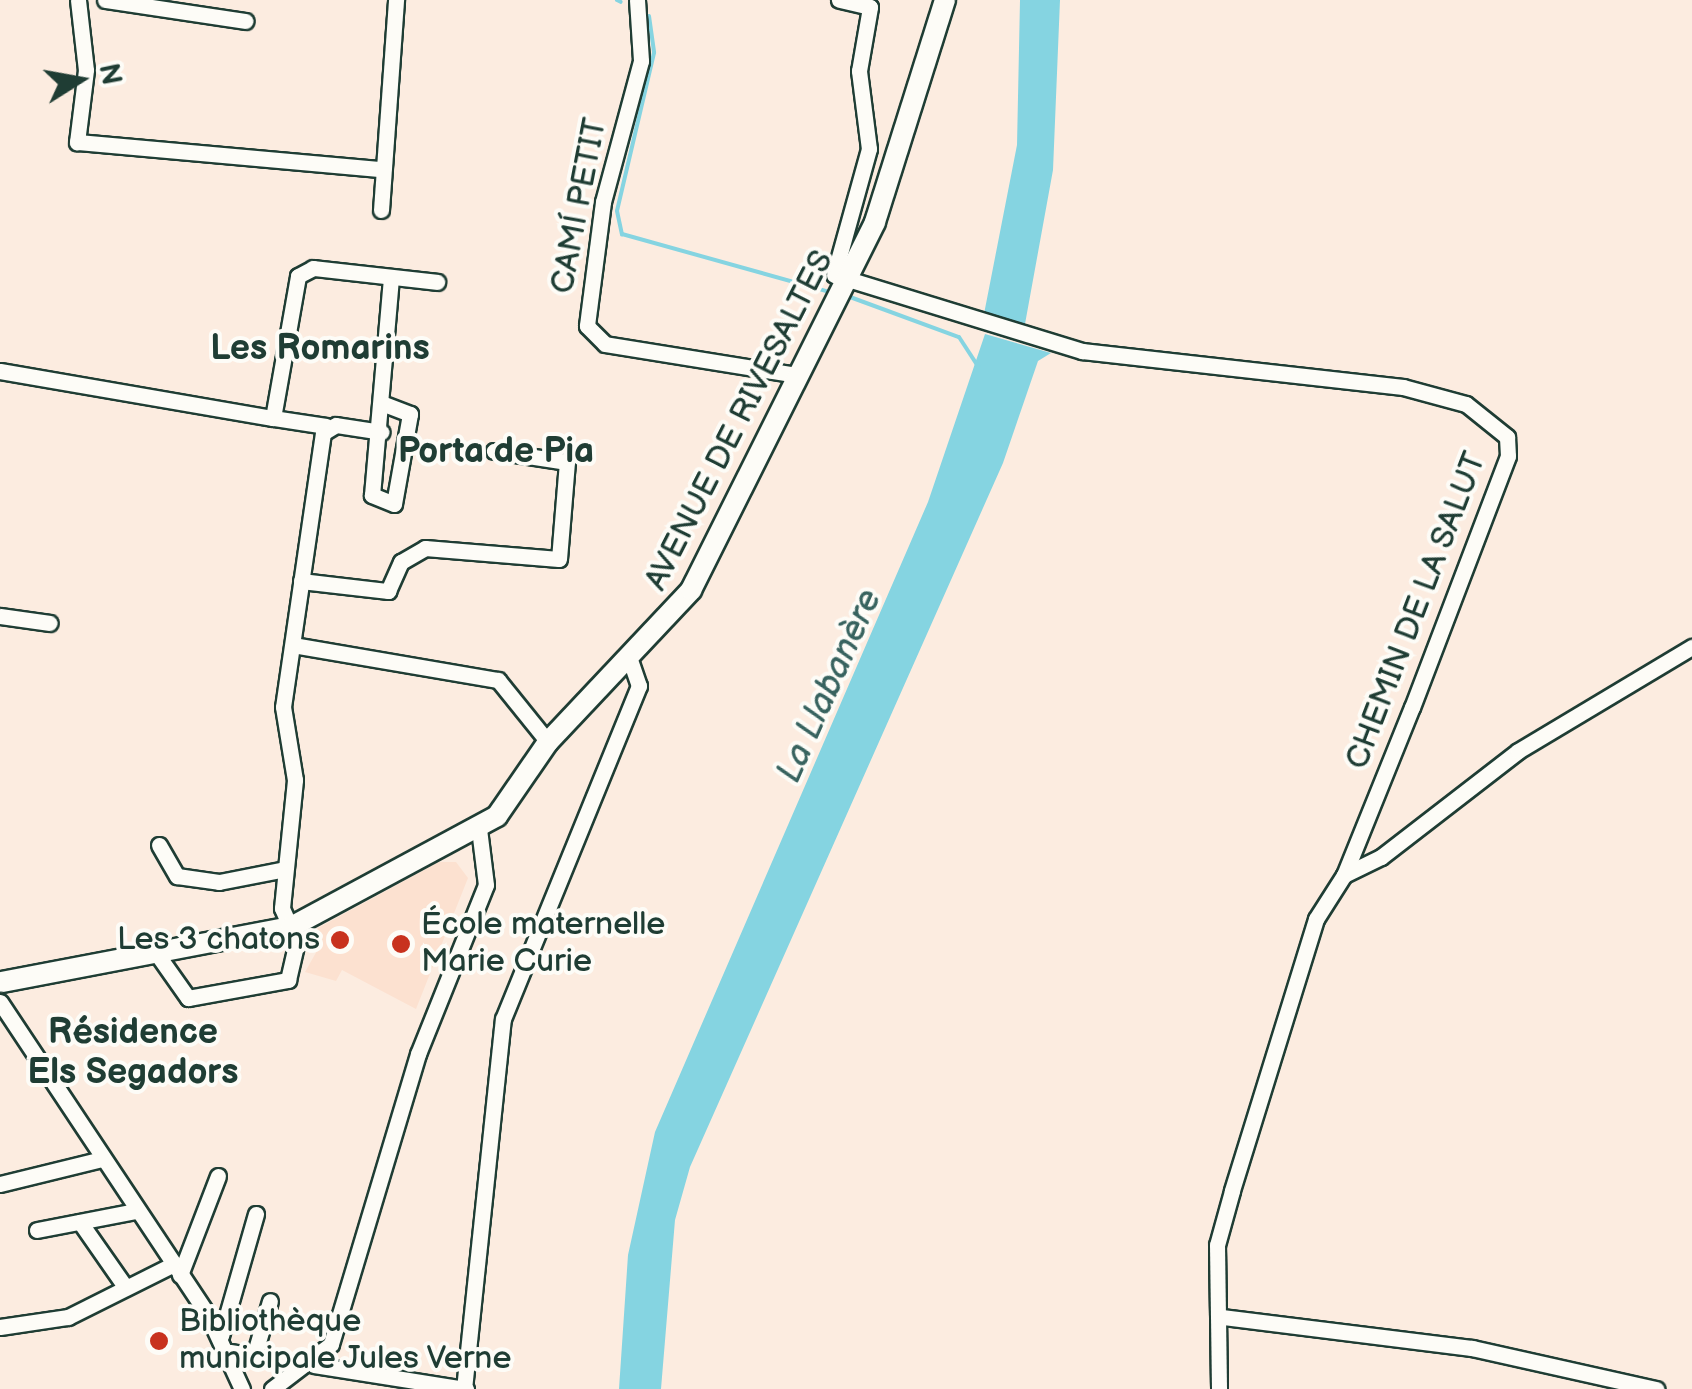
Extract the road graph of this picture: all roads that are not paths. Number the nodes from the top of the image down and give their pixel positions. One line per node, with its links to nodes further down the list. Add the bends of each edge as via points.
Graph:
1 (78, 0): 8 (street, via 86,70 76,142)
2 (105, 0): 7 (street)
3 (396, 0): 8 (street)
4 (637, 0): 14 (street, CAMÍ PETIT, via 641,61 604,202 587,326 605,344)
5 (839, 0): 10 (street, via 870,7 859,71 869,149)
6 (945, 0): 10 (main road, AVENUE DE RIVESALTES, via 903,148)
7 (246, 21)
8 (380, 169): 9 (street)
9 (381, 210)
10 (842, 277): 14 (main road, AVENUE DE RIVESALTES); 30 (street, CHEMIN DE LA SALUT, via 1028,338 1403,387 1466,404 1507,437 1508,456)
11 (391, 278): 12 (street); 15 (street); 16 (street, via 346,272 298,276)
12 (437, 282)
13 (0, 371): 16 (street)
14 (797, 376): 25 (main road, AVENUE DE RIVESALTES, via 691,590)
15 (384, 404): 18 (street); 18 (street, via 410,414 394,504 372,495)
16 (273, 418): 17 (street)
17 (326, 426): 18 (street); 20 (street)
18 (381, 432)
19 (494, 451): 20 (street, via 567,462 559,559 424,548 401,562 388,591)
20 (302, 582): 23 (street)
21 (0, 616): 22 (street)
22 (50, 623)
23 (293, 645): 26 (street, via 498,680); 29 (street, via 282,707 295,780)
24 (1692, 647): 30 (street, CHEMIN DE LA SALUT, via 1518,750)
25 (631, 664): 26 (main road, AVENUE DE RIVESALTES); 51 (street, via 640,686 503,1019)
26 (548, 742): 27 (main road, AVENUE DE RIVESALTES, via 514,798)
27 (479, 829): 31 (main road, AVENUE DE RIVESALTES); 48 (street, via 486,885 418,1054 332,1344)
28 (159, 845): 29 (street, via 178,876 219,882)
29 (285, 869): 31 (street)
30 (1344, 874): 44 (street, CHEMIN DE LA SALUT, via 1316,919 1222,1228)
31 (290, 927): 32 (main road, AVENUE DE RIVESALTES); 32 (street, via 297,942 282,985 188,998)
32 (157, 954): 33 (main road, AVENUE DE RIVESALTES)
33 (0, 989): 34 (street)
34 (102, 1159): 36 (street); 37 (street)
35 (218, 1176): 41 (street)
36 (0, 1184)
37 (136, 1211): 39 (street); 41 (street)
38 (256, 1214): 46 (street)
39 (80, 1222): 40 (street); 42 (street)
40 (37, 1230)
41 (176, 1270): 42 (street); 46 (street)
42 (124, 1285): 45 (street, via 68,1318)
43 (270, 1301): 47 (street, via 254,1356)
44 (1223, 1317): 52 (street, CHEMIN DE LA SALUT); 53 (street, via 1472,1348)
45 (0, 1327)
46 (221, 1336): 47 (street)
47 (230, 1352): 49 (street)
48 (311, 1367): 50 (street); 51 (street)
49 (242, 1389)
50 (272, 1389)
51 (465, 1389)
52 (1219, 1389)
53 (1656, 1389)

